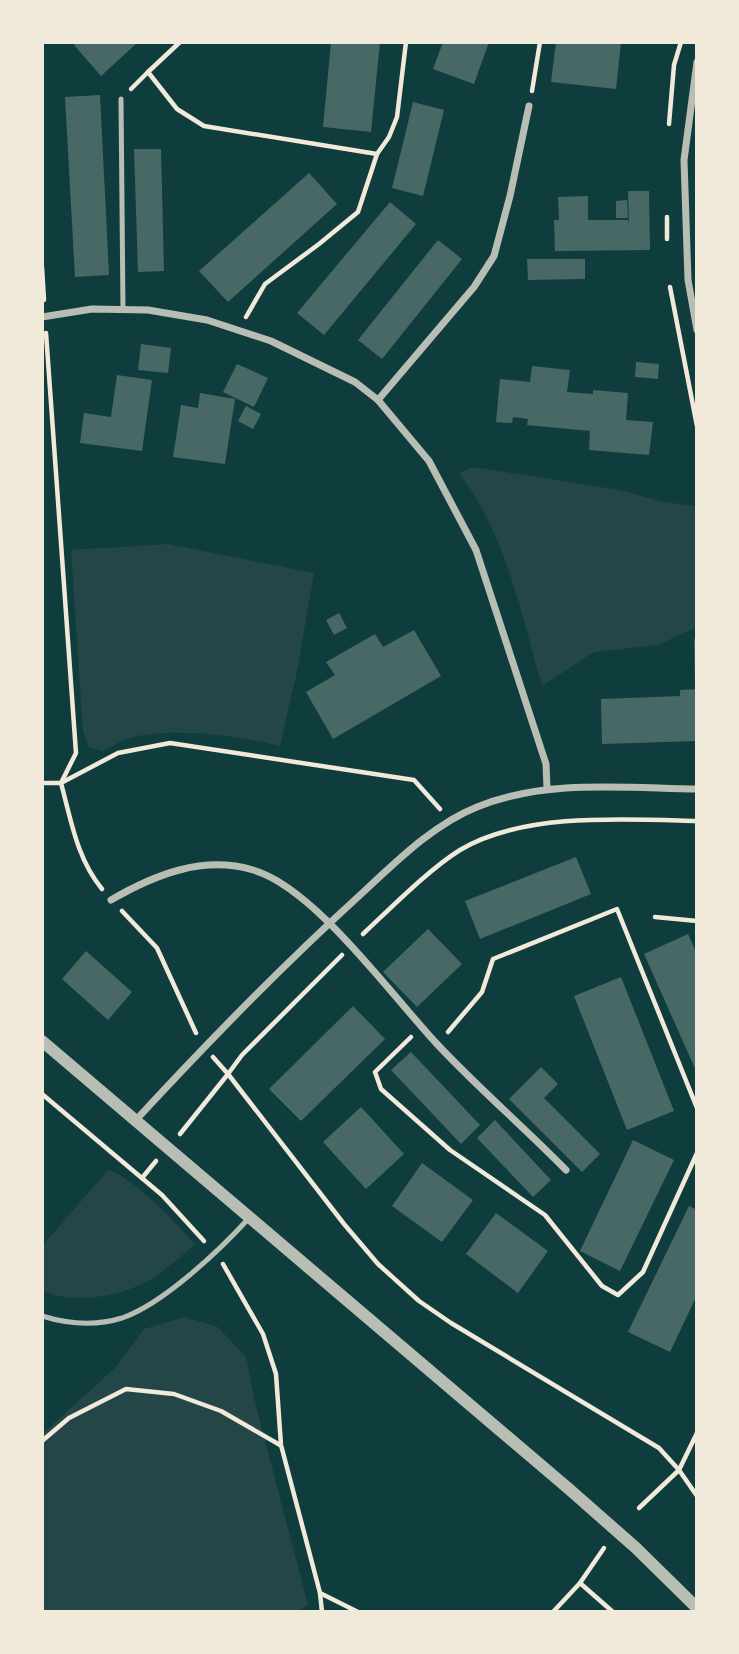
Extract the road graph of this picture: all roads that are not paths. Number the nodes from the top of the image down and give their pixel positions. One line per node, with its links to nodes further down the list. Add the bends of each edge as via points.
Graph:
1 (697, 62): 6 (street, via 684,160 688,280)
2 (121, 99): 4 (lane)
3 (529, 106): 7 (street, via 494,256 474,287)
4 (123, 310): 5 (street); 7 (street, via 195,318 271,341 355,382)
5 (43, 316)
6 (697, 331)
7 (377, 400): 8 (street, via 429,461 476,550 546,764)
8 (547, 788): 9 (street); 11 (street, via 478,807 446,823 398,859)
9 (697, 789)
10 (111, 900): 11 (street, via 143,881 189,867 227,864 275,878)
11 (328, 924): 13 (street); 14 (street, via 436,1044)
12 (42, 1041): 13 (street)
13 (135, 1121): 15 (street)
14 (566, 1170)
15 (248, 1218): 16 (lane, via 214,1253 151,1303 122,1318 97,1323); 17 (street, via 569,1489)
16 (42, 1316)
17 (697, 1608)

